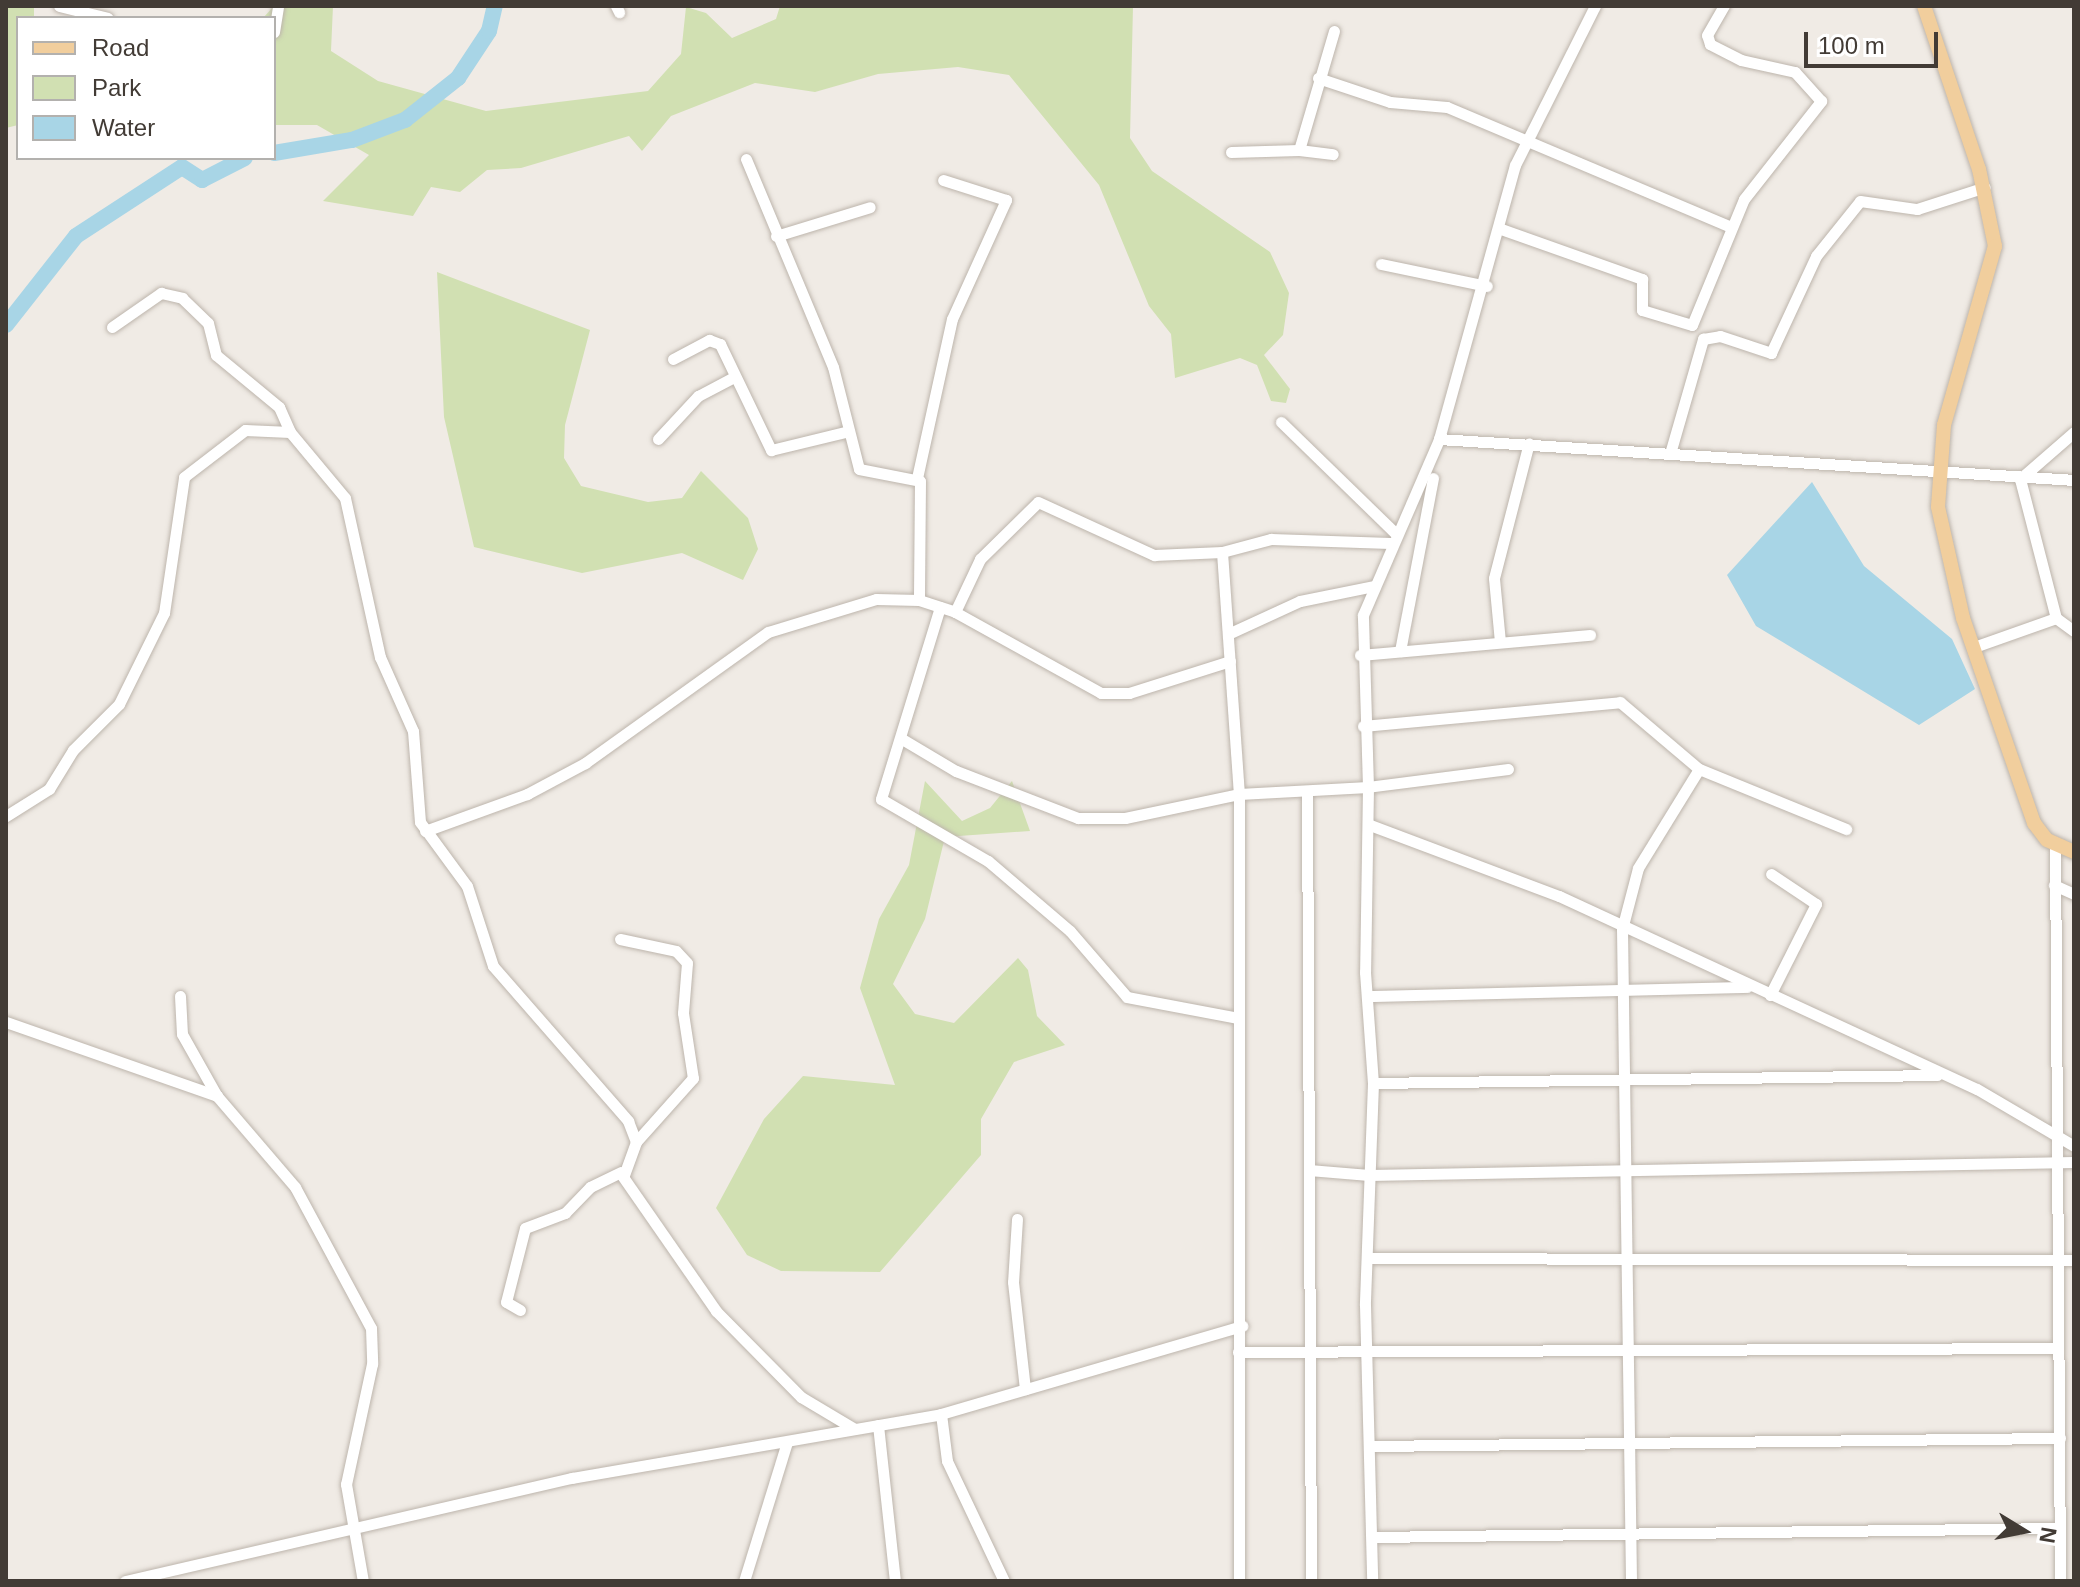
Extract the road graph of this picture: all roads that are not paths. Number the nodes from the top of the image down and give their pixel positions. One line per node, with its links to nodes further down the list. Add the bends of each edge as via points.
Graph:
1 (59, 6): 5 (street)
2 (1595, 6): 8 (street)
3 (1724, 6): 16 (street, via 1707,35 1710,44 1741,60 1795,72 1821,101 1751,188)
4 (1924, 6): 14 (main road)
5 (100, 16)
6 (1334, 31): 7 (street)
7 (1318, 78): 8 (street, via 1390,102 1447,107); 9 (street)
8 (1526, 136): 16 (street); 17 (street)
9 (1299, 150): 10 (street); 11 (street)
10 (1231, 152)
11 (1333, 154)
12 (746, 159): 18 (street)
13 (943, 180): 33 (street, via 1006,200 952,319)
14 (1985, 187): 31 (street, via 1917,209 1860,201 1816,256 1771,353 1720,336 1703,339); 32 (main road, via 1993,265)
15 (870, 207): 18 (street)
16 (1731, 227): 17 (street, via 1688,326 1642,310 1642,279)
17 (1501, 229): 20 (street)
18 (776, 236): 25 (street, via 829,357)
19 (1381, 264): 20 (street)
20 (1487, 286): 29 (street)
21 (112, 327): 26 (street, via 161,293 182,298 208,323 216,355 279,407)
22 (673, 359): 23 (street, via 715,341)
23 (734, 377): 25 (street, via 771,450); 28 (street, via 698,396)
24 (1281, 422): 37 (street)
25 (849, 431): 33 (street, via 859,469)
26 (290, 432): 59 (street, via 245,430 184,477 164,613 119,704 73,750 49,789); 62 (street, via 334,480 352,520 380,657 416,745)
27 (2074, 432): 35 (street)
28 (658, 439)
29 (1439, 439): 30 (street); 37 (street)
30 (1529, 443): 31 (street); 47 (street, via 1494,578)
31 (1671, 450): 32 (street)
32 (1935, 476): 35 (street); 48 (main road, via 1954,584)
33 (917, 478): 40 (street)
34 (1433, 478): 49 (street)
35 (2020, 479): 36 (street); 43 (street)
36 (2074, 480)
37 (1393, 538): 38 (street, via 1271,539); 39 (street)
38 (1222, 552): 42 (street, via 1154,555 1038,502 980,559); 45 (street)
39 (1374, 586): 45 (street, via 1300,601); 50 (street)
40 (919, 600): 41 (street); 62 (street, via 876,599 768,632 585,763 527,794)
41 (940, 607): 42 (street); 53 (street)
42 (955, 612): 51 (street, via 1101,693 1129,693)
43 (2056, 618): 44 (street); 48 (street)
44 (2074, 631)
45 (1228, 634): 51 (street)
46 (1590, 635): 47 (street)
47 (1500, 642): 49 (street)
48 (1974, 647): 63 (main road, via 2034,823)
49 (1400, 651): 50 (street)
50 (1360, 655): 52 (street)
51 (1230, 661): 58 (street)
52 (1363, 726): 55 (street, via 1620,702); 56 (street)
53 (902, 739): 58 (street, via 956,771 1078,818 1125,818); 75 (street, via 885,803 988,861 1070,931 1127,997)
54 (1508, 769): 56 (street)
55 (1699, 769): 61 (street); 68 (street, via 1638,868)
56 (1368, 787): 57 (street); 60 (street)
57 (1307, 791): 58 (street); 87 (street)
58 (1239, 794): 75 (street)
59 (6, 816)
60 (1370, 825): 68 (street, via 1559,896); 74 (street)
61 (1846, 829)
62 (425, 831): 82 (street, via 467,886 503,981 606,1093)
63 (2055, 844): 64 (main road); 66 (street)
64 (2074, 852)
65 (1771, 874): 72 (street, via 1816,904)
66 (2054, 885): 67 (street); 81 (street)
67 (2074, 894)
68 (1622, 929): 70 (street); 71 (street)
69 (620, 939): 82 (street, via 676,951 687,963 683,1013 693,1078)
70 (1751, 987): 71 (street); 72 (street)
71 (1623, 989): 74 (street); 78 (street)
72 (1770, 995): 77 (street)
73 (180, 996): 80 (street, via 182,1034)
74 (1369, 996): 79 (street)
75 (1238, 1018): 96 (street)
76 (8, 1021): 80 (street)
77 (1941, 1075): 78 (street); 81 (street)
78 (1626, 1079): 79 (street); 86 (street)
79 (1373, 1083): 89 (street)
80 (217, 1096): 110 (street, via 295,1187 371,1328 372,1364 347,1467)
81 (2053, 1128): 83 (street); 85 (street)
82 (636, 1142): 88 (street)
83 (2074, 1146)
84 (2074, 1162): 85 (street)
85 (2054, 1164): 86 (street); 92 (street)
86 (1626, 1169): 89 (street); 93 (street)
87 (1309, 1170): 89 (street); 101 (street)
88 (621, 1172): 95 (street, via 590,1187 565,1213 525,1228 506,1302); 105 (street, via 716,1311 801,1397)
89 (1369, 1175): 91 (street)
90 (1017, 1219): 102 (street, via 1013,1282)
91 (1367, 1258): 93 (street); 98 (street)
92 (2055, 1258): 93 (street); 94 (street); 97 (street)
93 (1627, 1259): 99 (street)
94 (2074, 1260)
95 (520, 1310)
96 (1242, 1326): 100 (street); 102 (street)
97 (2058, 1348): 99 (street); 106 (street)
98 (1371, 1349): 99 (street); 101 (street); 109 (street)
99 (1629, 1350): 108 (street)
100 (1238, 1352): 101 (street); 120 (street)
101 (1311, 1355): 121 (street)
102 (1025, 1389): 103 (street)
103 (941, 1414): 104 (street); 119 (street, via 947,1461)
104 (878, 1425): 105 (street); 118 (street)
105 (853, 1428): 107 (street)
106 (2060, 1438): 108 (street); 111 (street)
107 (787, 1442): 110 (street, via 572,1478); 117 (street)
108 (1629, 1442): 109 (street, via 1574,1448); 112 (street)
109 (1371, 1446): 113 (street)
110 (359, 1526): 114 (street); 116 (street)
111 (2059, 1528): 112 (street); 124 (street)
112 (1630, 1530): 113 (street); 123 (street)
113 (1372, 1537): 122 (street)
114 (164, 1577): 115 (street)
115 (125, 1581)
116 (363, 1581)
117 (744, 1581)
118 (895, 1581)
119 (1004, 1581)
120 (1239, 1581)
121 (1311, 1581)
122 (1372, 1581)
123 (1631, 1581)
124 (2060, 1581)

